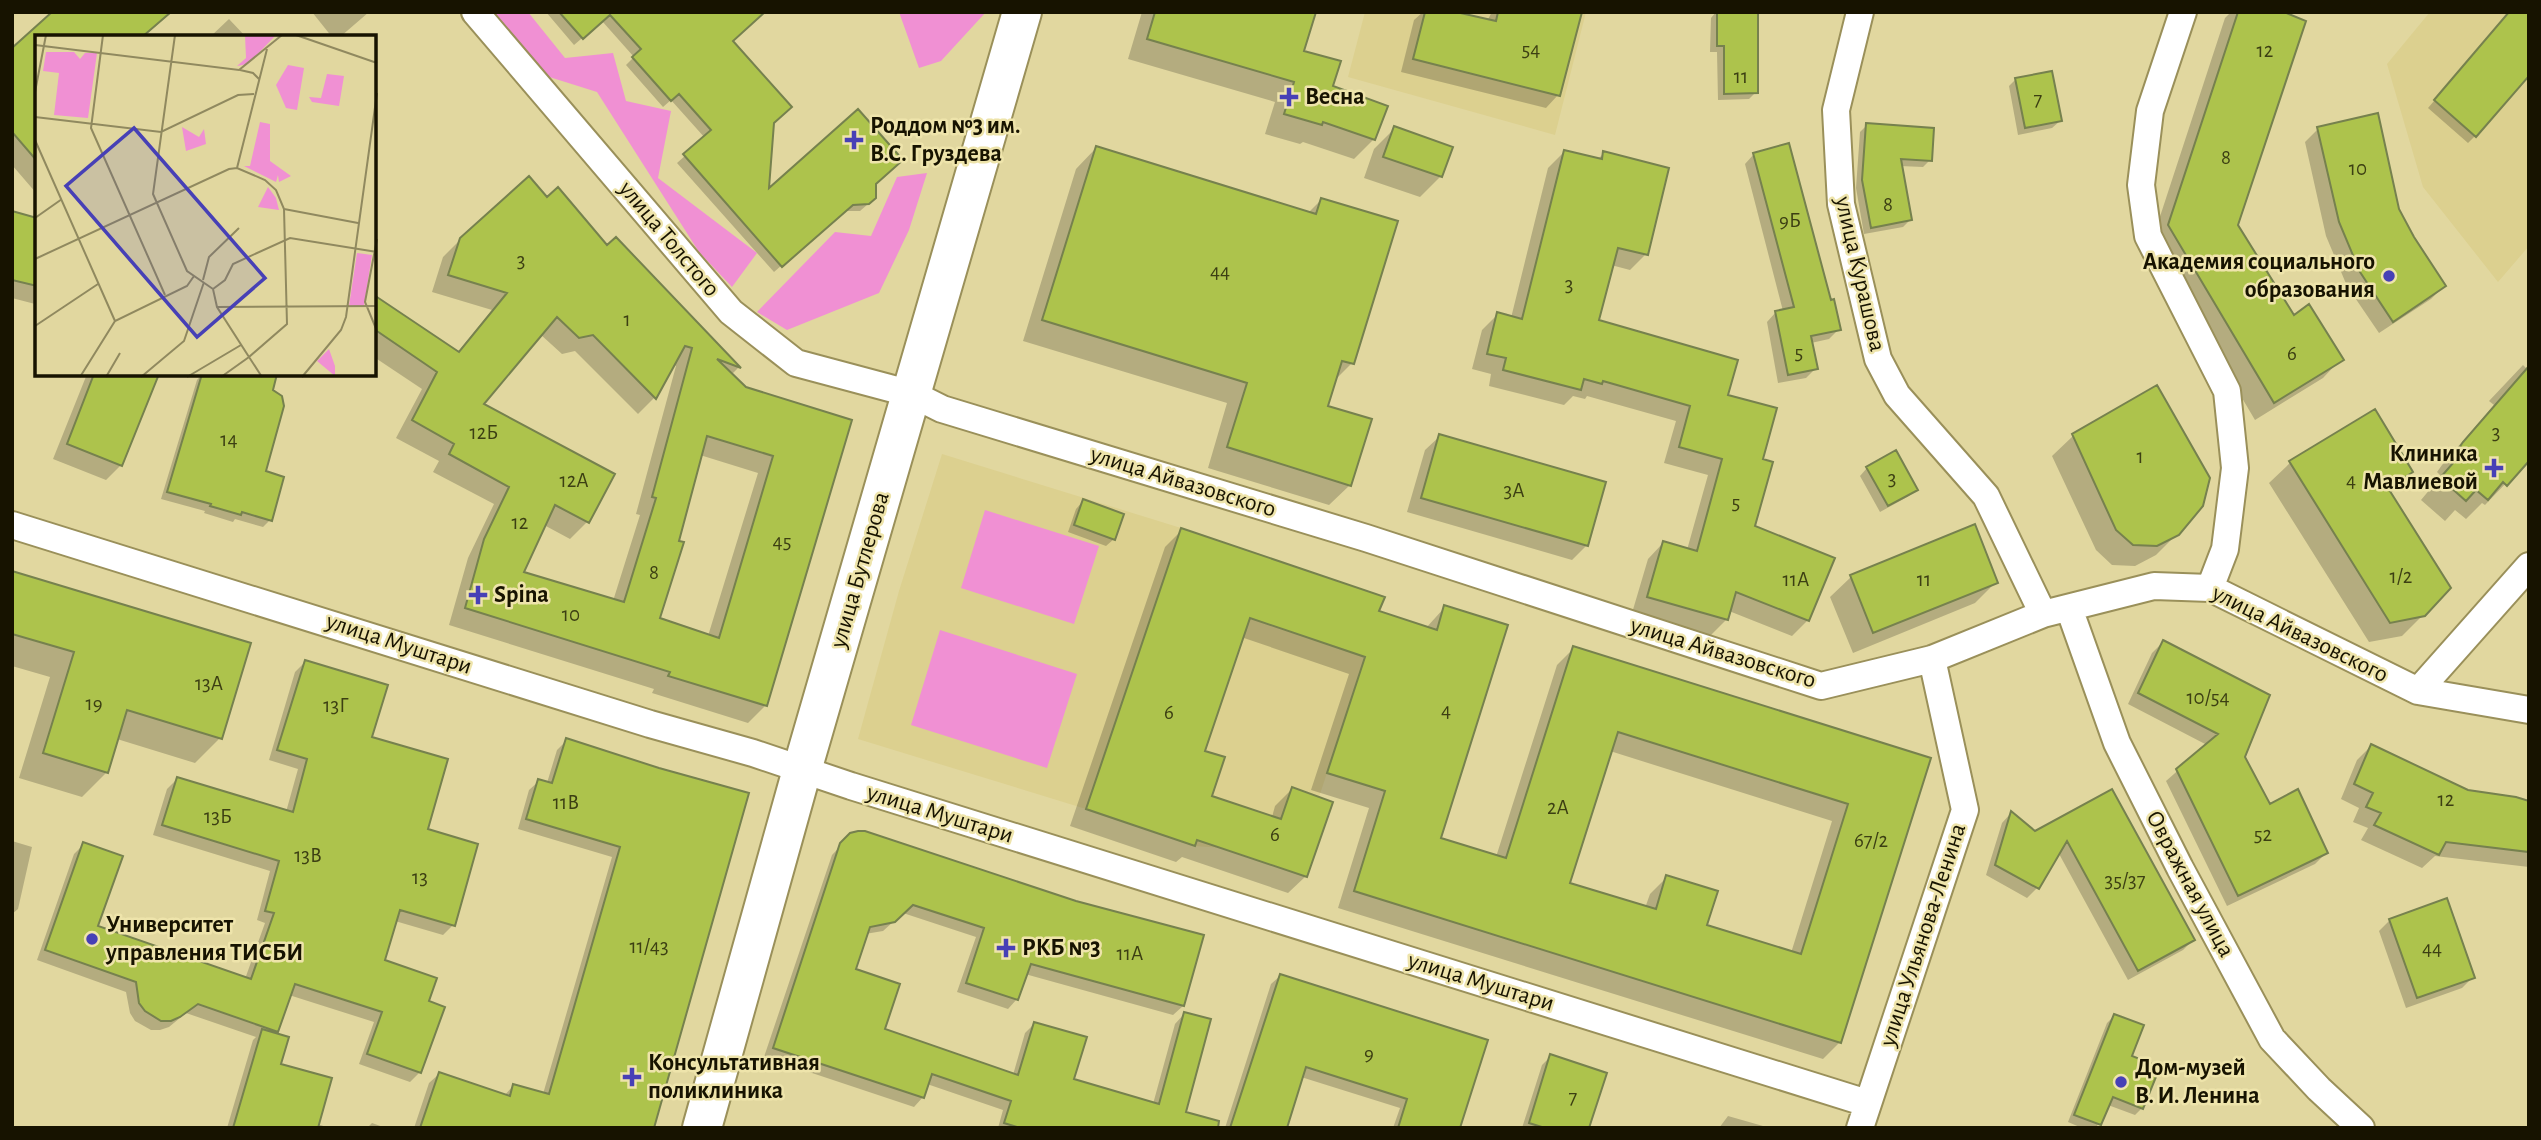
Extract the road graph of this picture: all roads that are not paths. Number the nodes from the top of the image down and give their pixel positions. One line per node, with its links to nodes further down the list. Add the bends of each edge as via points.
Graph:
1 (475, 12): 5 (street, улица Толстого, via 731,312 796,363)
2 (1021, 12): 5 (main road, улица Бутлерова)
3 (1860, 12): 10 (street, улица Курашова, via 1836,110 1841,204 1878,359 1897,395 1986,496)
4 (2183, 12): 8 (street, via 2150,111 2141,185 2148,236 2227,391 2235,468 2225,549)
5 (912, 394): 11 (street, улица Айвазовского, via 943,409 1366,538 1821,686); 14 (main road, улица Бутлерова)
6 (12, 525): 14 (street, улица Муштари)
7 (2529, 566): 12 (street)
8 (2210, 587): 9 (street, улица Айвазовского, via 2154,586); 12 (street, улица Айвазовского)
9 (2069, 608): 10 (street, улица Айвазовского); 17 (street, Овражная улица, via 2117,743 2272,1039)
10 (2043, 614): 11 (street, улица Айвазовского)
11 (1932, 659): 15 (street, улица Ульянова-Ленина, via 1965,810)
12 (2417, 691): 13 (street, улица Айвазовского)
13 (2529, 710)
14 (802, 770): 15 (street, улица Муштари); 16 (main road, улица Бутлерова)
15 (1864, 1116)
16 (702, 1128)
17 (2361, 1128)

